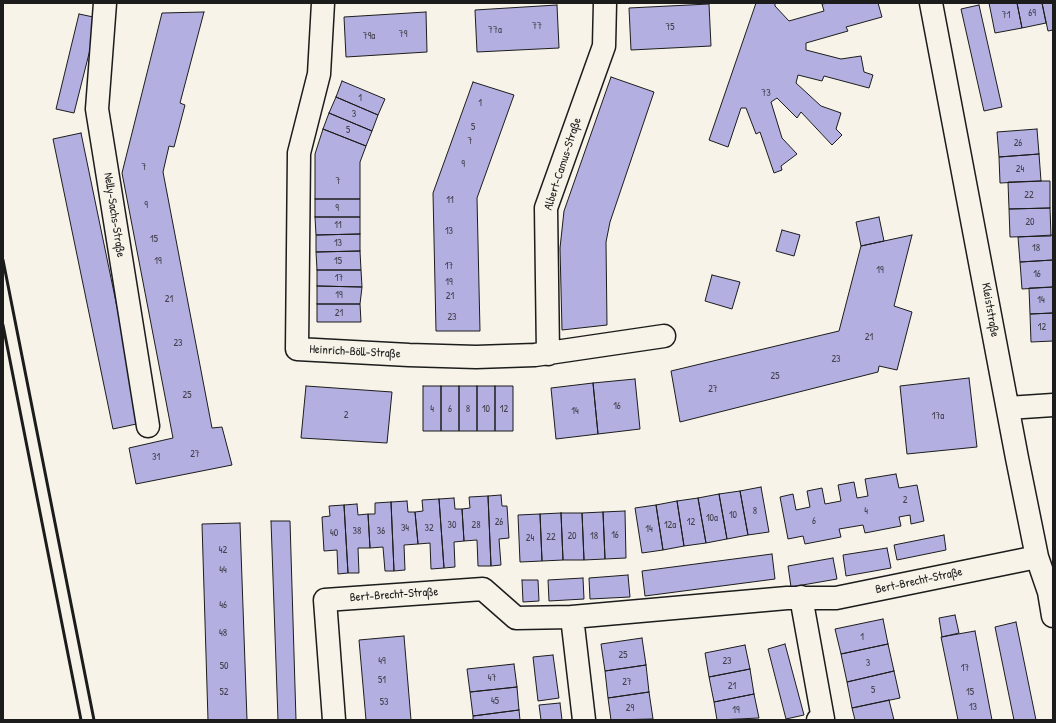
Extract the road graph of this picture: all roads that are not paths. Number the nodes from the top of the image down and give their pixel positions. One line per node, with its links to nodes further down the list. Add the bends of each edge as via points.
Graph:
1 (105, 3): 9 (street, Nelly-Sachs-Straße, via 96,109)
2 (323, 3): 6 (street, Heinrich-Böll-Straße, via 319,74 299,153 297,349 476,357)
3 (605, 3): 6 (street, Albert-Camus-Straße, via 604,46 546,208)
4 (931, 3): 8 (street, Kleiststraße)
5 (664, 336): 6 (street, Heinrich-Böll-Straße)
6 (548, 354)
7 (1053, 405): 8 (street)
8 (1008, 408): 10 (street, Kleiststraße)
9 (148, 426)
10 (1037, 556): 11 (street, Bert-Brecht-Straße, via 836,598); 12 (street, Kleiststraße, via 1049,592)
11 (801, 597): 13 (street, Bert-Brecht-Straße); 16 (street, via 823,719)
12 (1053, 616)
13 (572, 617): 14 (street, Bert-Brecht-Straße, via 516,618 483,589 325,600); 15 (street)
14 (334, 720)
15 (584, 720)
16 (818, 720)

